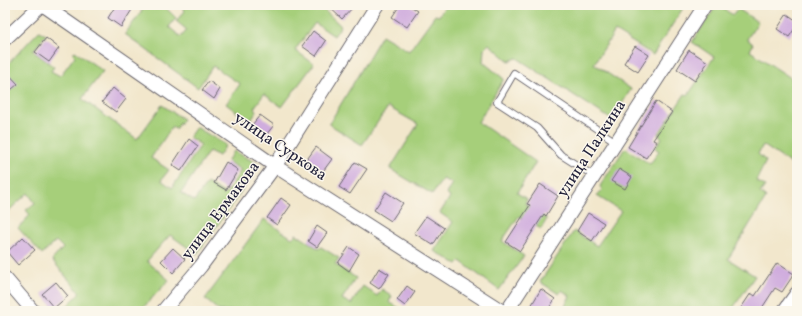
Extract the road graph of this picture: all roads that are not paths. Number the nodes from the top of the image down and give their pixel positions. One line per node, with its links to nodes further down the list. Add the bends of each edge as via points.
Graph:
1 (42, 5): 4 (street); 6 (street, улица Суркова)
2 (377, 5): 6 (street, улица Ермакова)
3 (705, 5): 5 (street, улица Палкина)
4 (5, 39)
5 (616, 142): 7 (street, улица Палкина); 7 (lane, via 514,73 496,102 537,128 561,155)
6 (275, 166): 11 (street, улица Ермакова, via 201,266); 12 (street, улица Суркова)
7 (594, 176): 13 (street, улица Палкина)
8 (5, 278): 10 (street)
9 (797, 293): 14 (street)
10 (33, 311)
11 (163, 311)
12 (502, 311)
13 (507, 311)
14 (784, 311)

